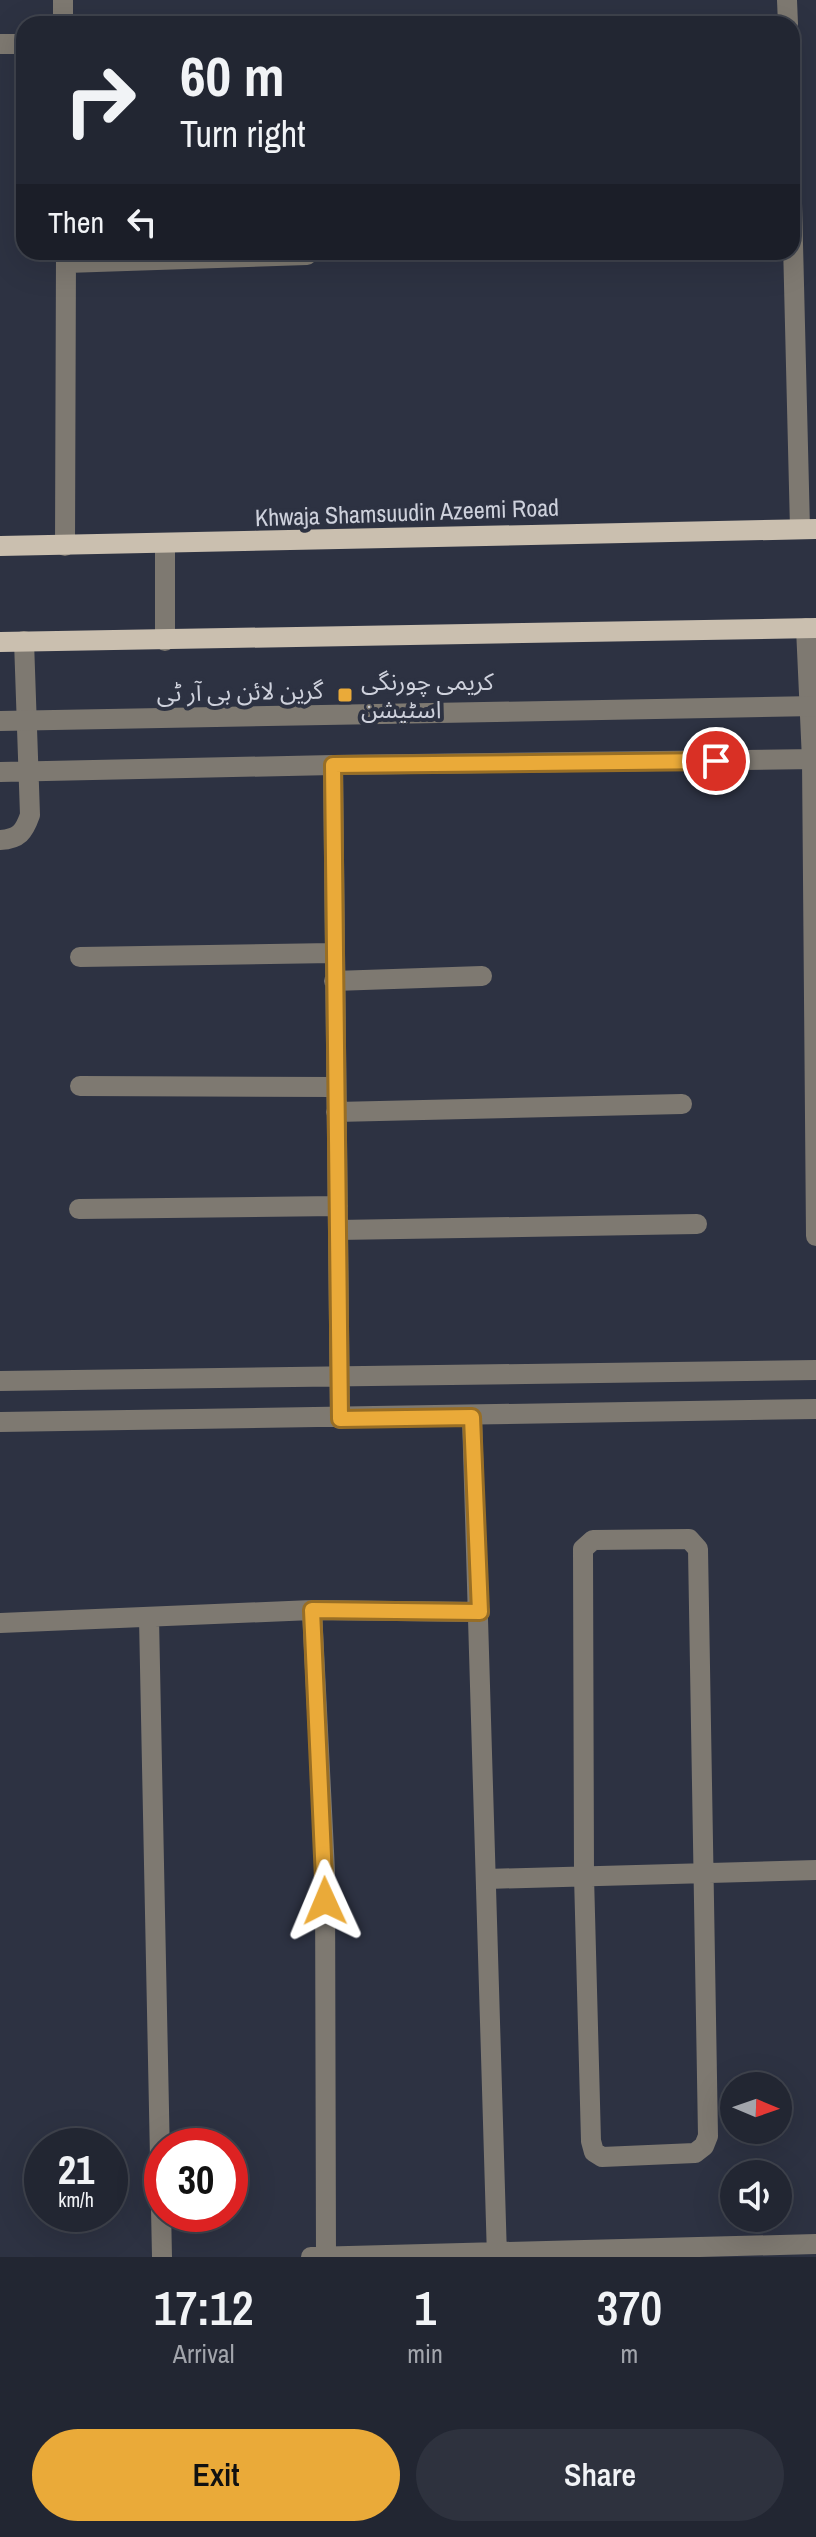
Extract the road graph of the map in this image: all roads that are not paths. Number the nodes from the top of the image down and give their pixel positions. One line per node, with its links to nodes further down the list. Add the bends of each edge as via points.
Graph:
1 (66, 260): 6 (street)
2 (795, 260): 3 (street)
3 (808, 529): 4 (main road, Khwaja Shamsuudin Azeemi Road)
4 (165, 545): 6 (main road, Khwaja Shamsuudin Azeemi Road); 9 (street)
5 (0, 546): 6 (main road, Khwaja Shamsuudin Azeemi Road)
6 (65, 546)
7 (811, 628): 9 (main road); 13 (street)
8 (24, 641): 9 (main road); 10 (main road); 15 (street)
9 (165, 641)
10 (0, 642)
11 (816, 706): 12 (street, گرین لائن بی آر ٹی, bridge)
12 (0, 721)
13 (814, 760): 14 (street); 30 (street)
14 (333, 765): 15 (street); 18 (street)
15 (28, 771): 16 (street); 17 (street, via 30,815 25,831)
16 (0, 772)
17 (0, 840)
18 (333, 953): 19 (street); 21 (street)
19 (80, 957)
20 (482, 976): 21 (street)
21 (334, 981): 23 (street)
22 (80, 1086): 23 (street)
23 (335, 1087): 25 (street)
24 (682, 1104): 25 (street)
25 (336, 1112): 26 (street)
26 (338, 1206): 27 (street); 29 (street)
27 (79, 1209)
28 (697, 1224): 29 (street)
29 (338, 1230): 32 (street)
30 (816, 1236)
31 (816, 1370): 32 (street)
32 (339, 1378): 33 (street); 36 (street)
33 (0, 1381)
34 (816, 1409): 35 (street)
35 (472, 1417): 36 (street); 39 (street)
36 (340, 1419): 37 (street)
37 (0, 1422)
38 (312, 1610): 39 (street); 40 (street); 50 (street, via 325,1871)
39 (480, 1612): 45 (street)
40 (149, 1618): 41 (street); 48 (street)
41 (0, 1623)
42 (816, 1870): 43 (street)
43 (701, 1873): 44 (street); 44 (street, via 708,2136 695,2153 602,2157 591,2141); 44 (street, via 698,1549 689,1539 593,1540 583,1549)
44 (584, 1876): 45 (street)
45 (487, 1879): 47 (street)
46 (816, 2244): 47 (street)
47 (497, 2255): 50 (street)
48 (162, 2257)
49 (311, 2257): 50 (street)
50 (326, 2257)

